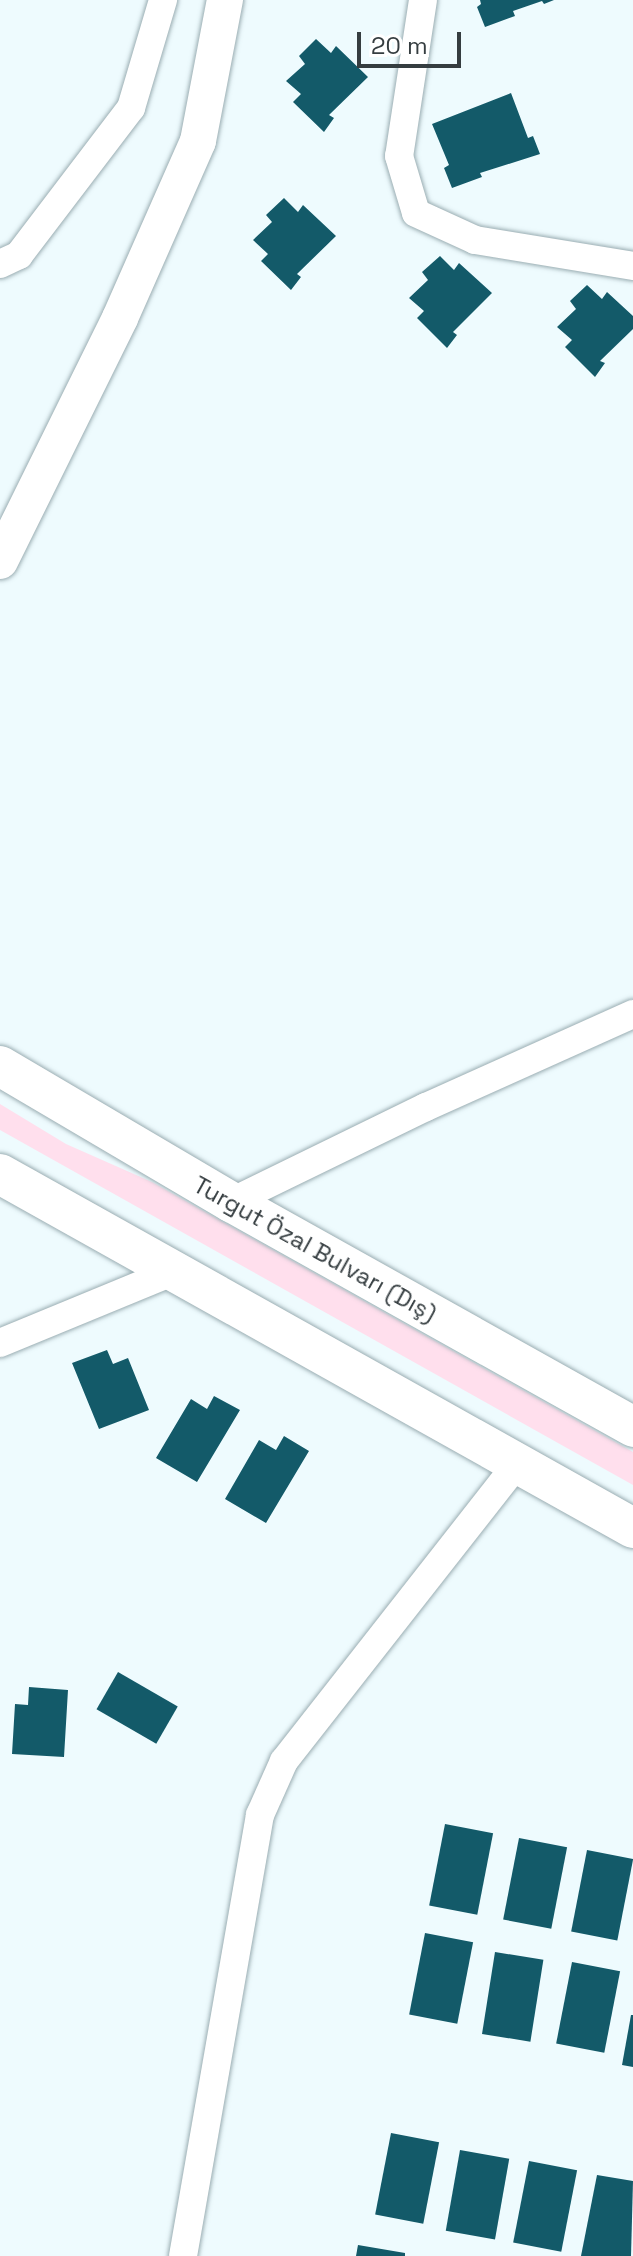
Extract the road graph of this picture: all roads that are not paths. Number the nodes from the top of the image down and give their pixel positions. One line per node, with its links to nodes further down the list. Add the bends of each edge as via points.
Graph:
1 (163, 0): 4 (street, via 131,108 19,255)
2 (225, 0): 6 (street, via 198,141 120,318)
3 (423, 0): 5 (street, via 399,156 416,213 475,240)
4 (0, 264)
5 (633, 266)
6 (0, 561)
7 (633, 1014): 10 (street)
8 (0, 1066): 10 (main road, Turgut Özal Bulvarı (Dış))
9 (0, 1174): 11 (main road)
10 (231, 1202): 13 (main road, Turgut Özal Bulvarı (Dış))
11 (172, 1272): 12 (street); 14 (main road)
12 (0, 1343)
13 (633, 1427)
14 (517, 1464): 15 (main road); 16 (street, via 284,1761 260,1815)
15 (633, 1528)
16 (183, 2256)

